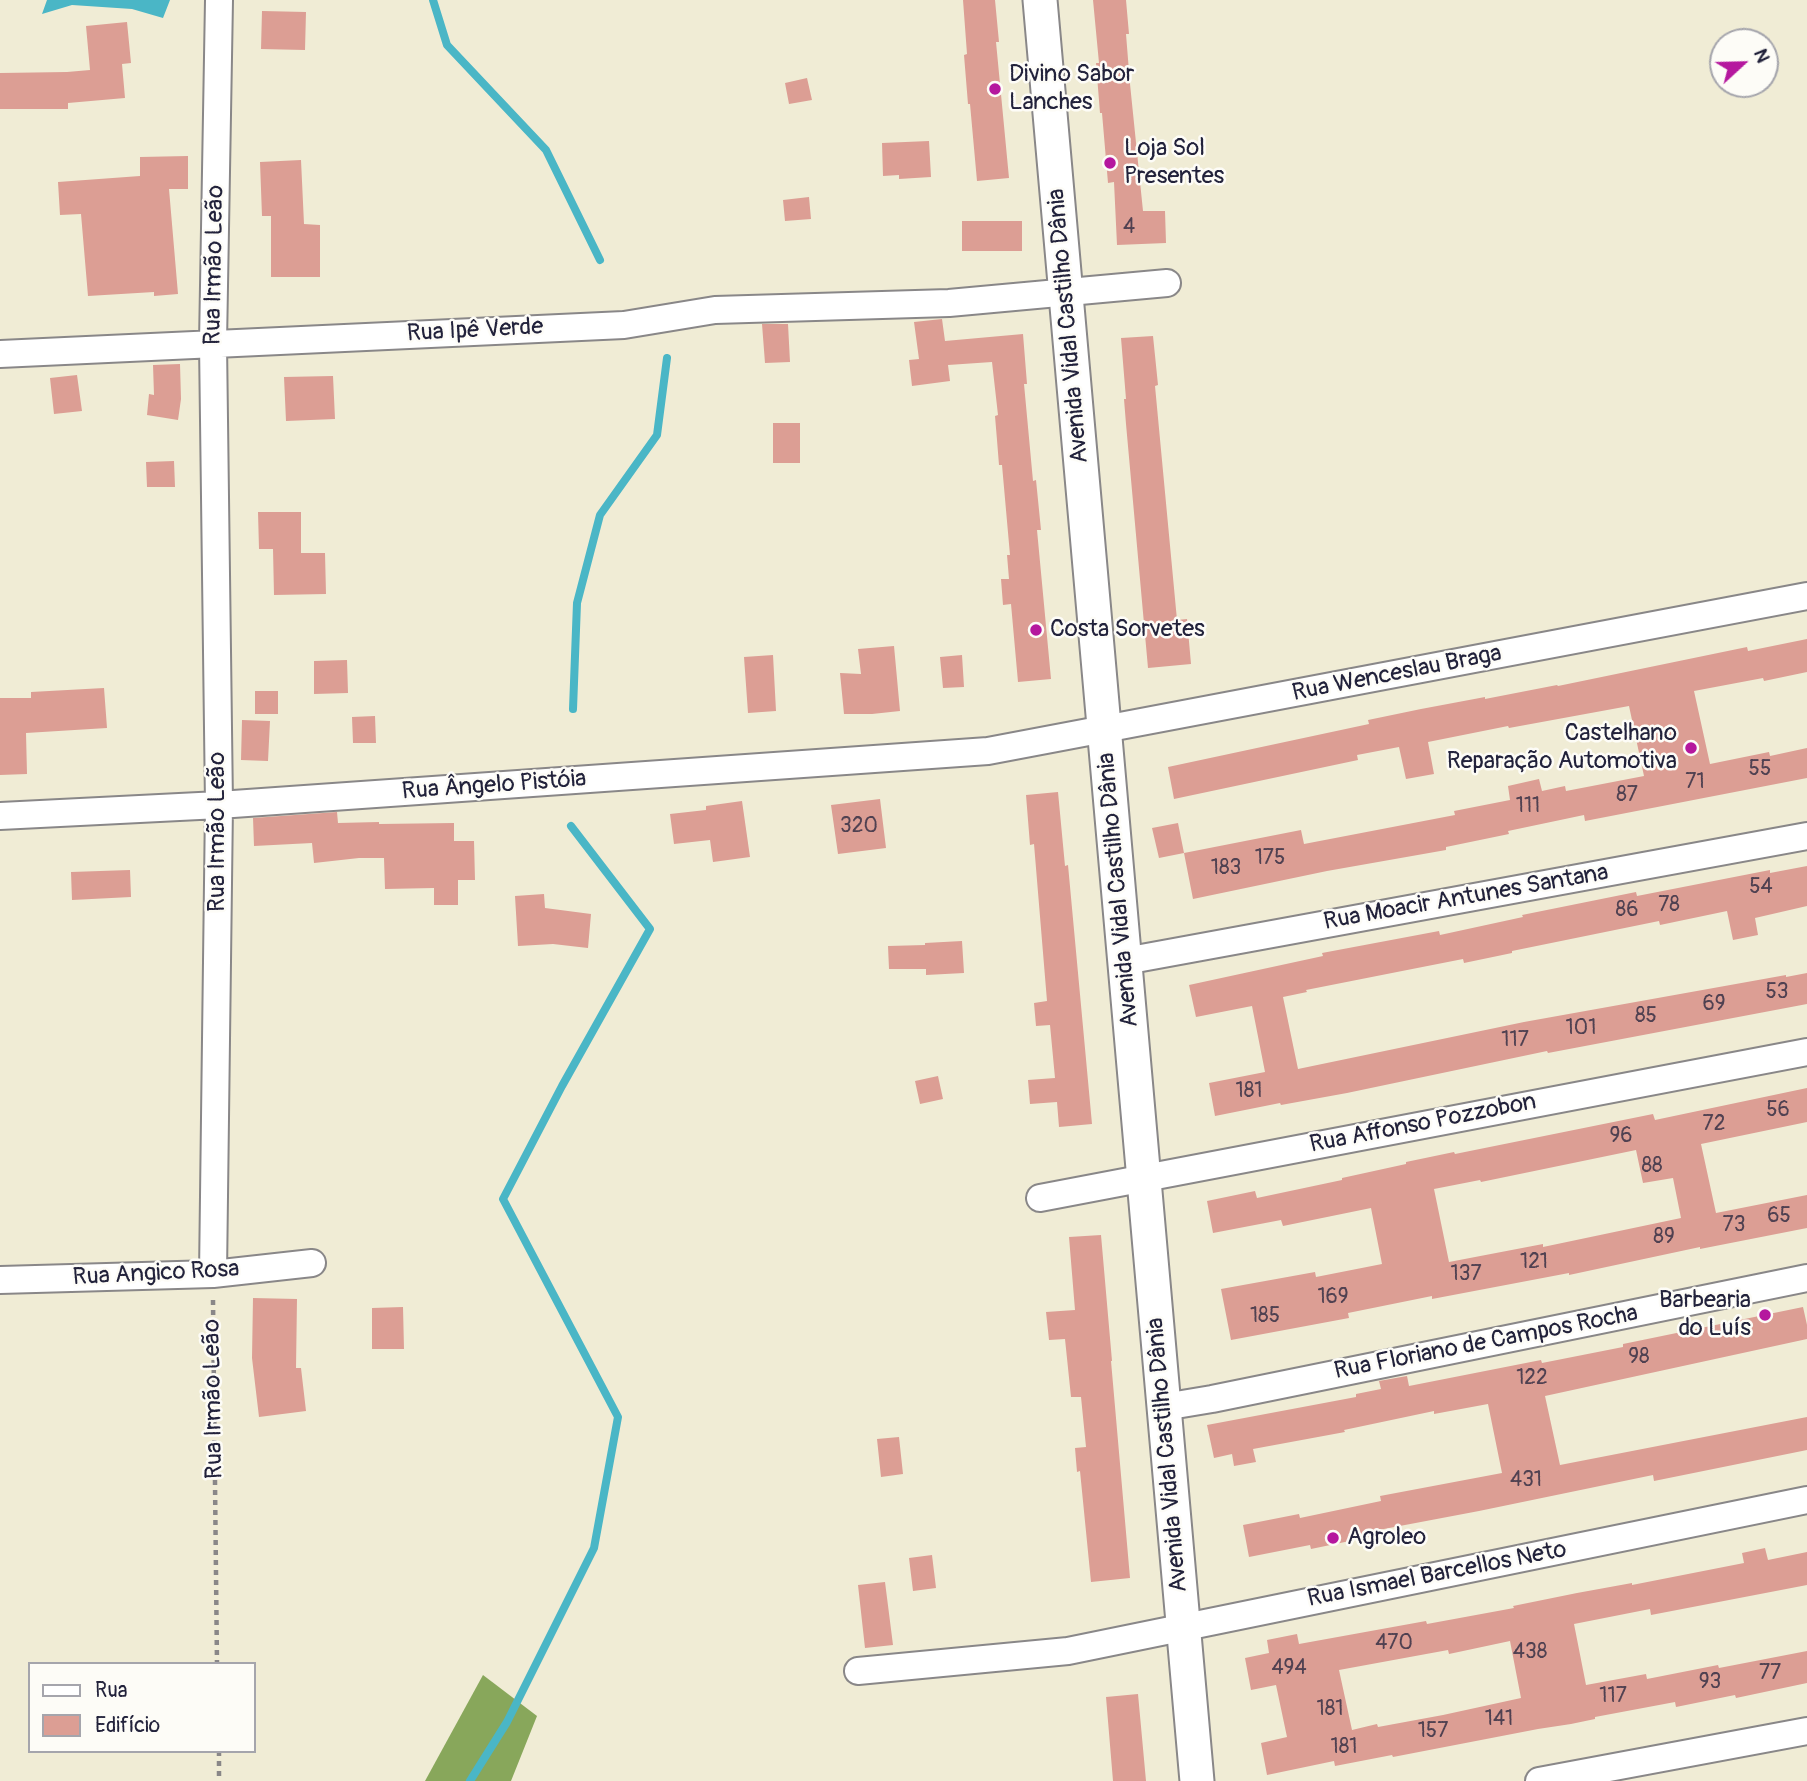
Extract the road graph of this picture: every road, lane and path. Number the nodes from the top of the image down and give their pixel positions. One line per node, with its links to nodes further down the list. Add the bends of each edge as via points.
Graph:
1 (219, 0): 5 (street, Rua Irmão Leão)
2 (1040, 0): 4 (street, Avenida Vidal Castilho Dânia)
3 (1167, 284): 4 (street, Rua Ipê Verde)
4 (1066, 293): 5 (street, Rua Ipê Verde, via 949,303 715,310 624,325); 8 (street, Avenida Vidal Castilho Dânia)
5 (214, 343): 6 (street, Rua Ipê Verde); 10 (street, Rua Irmão Leão)
6 (0, 354)
7 (1807, 596): 8 (street, Rua Wenceslau Braga)
8 (1104, 730): 9 (street, Rua Wenceslau Braga); 13 (street, Avenida Vidal Castilho Dânia)
9 (988, 751): 10 (street, Rua Ângelo Pistóia)
10 (219, 805): 11 (street, Rua Ângelo Pistóia); 18 (street, Rua Irmão Leão)
11 (0, 816)
12 (1807, 836): 13 (street, Rua Moacir Antunes Santana)
13 (1125, 961): 15 (street, Avenida Vidal Castilho Dânia)
14 (1807, 1052): 15 (street, Rua Affonso Pozzobon)
15 (1144, 1178): 16 (street, Rua Affonso Pozzobon); 21 (street, Avenida Vidal Castilho Dânia)
16 (1040, 1198)
17 (312, 1263): 18 (street, Rua Angico Rosa)
18 (213, 1274): 20 (street, Rua Angico Rosa); 24 (path, Rua Irmão Leão)
19 (1807, 1278): 21 (street, Rua Floriano de Campos Rocha)
20 (0, 1280)
21 (1164, 1407): 23 (street, Avenida Vidal Castilho Dânia)
22 (1807, 1500): 23 (street, Rua Ismael Barcellos Neto)
23 (1184, 1627): 25 (street, Rua Ismael Barcellos Neto, via 1068,1651); 29 (street, Avenida Vidal Castilho Dânia)
24 (217, 1662)
25 (858, 1671)
26 (1807, 1731): 30 (street)
27 (219, 1753): 28 (path)
28 (219, 1781)
29 (1197, 1781)
30 (1539, 1781)

